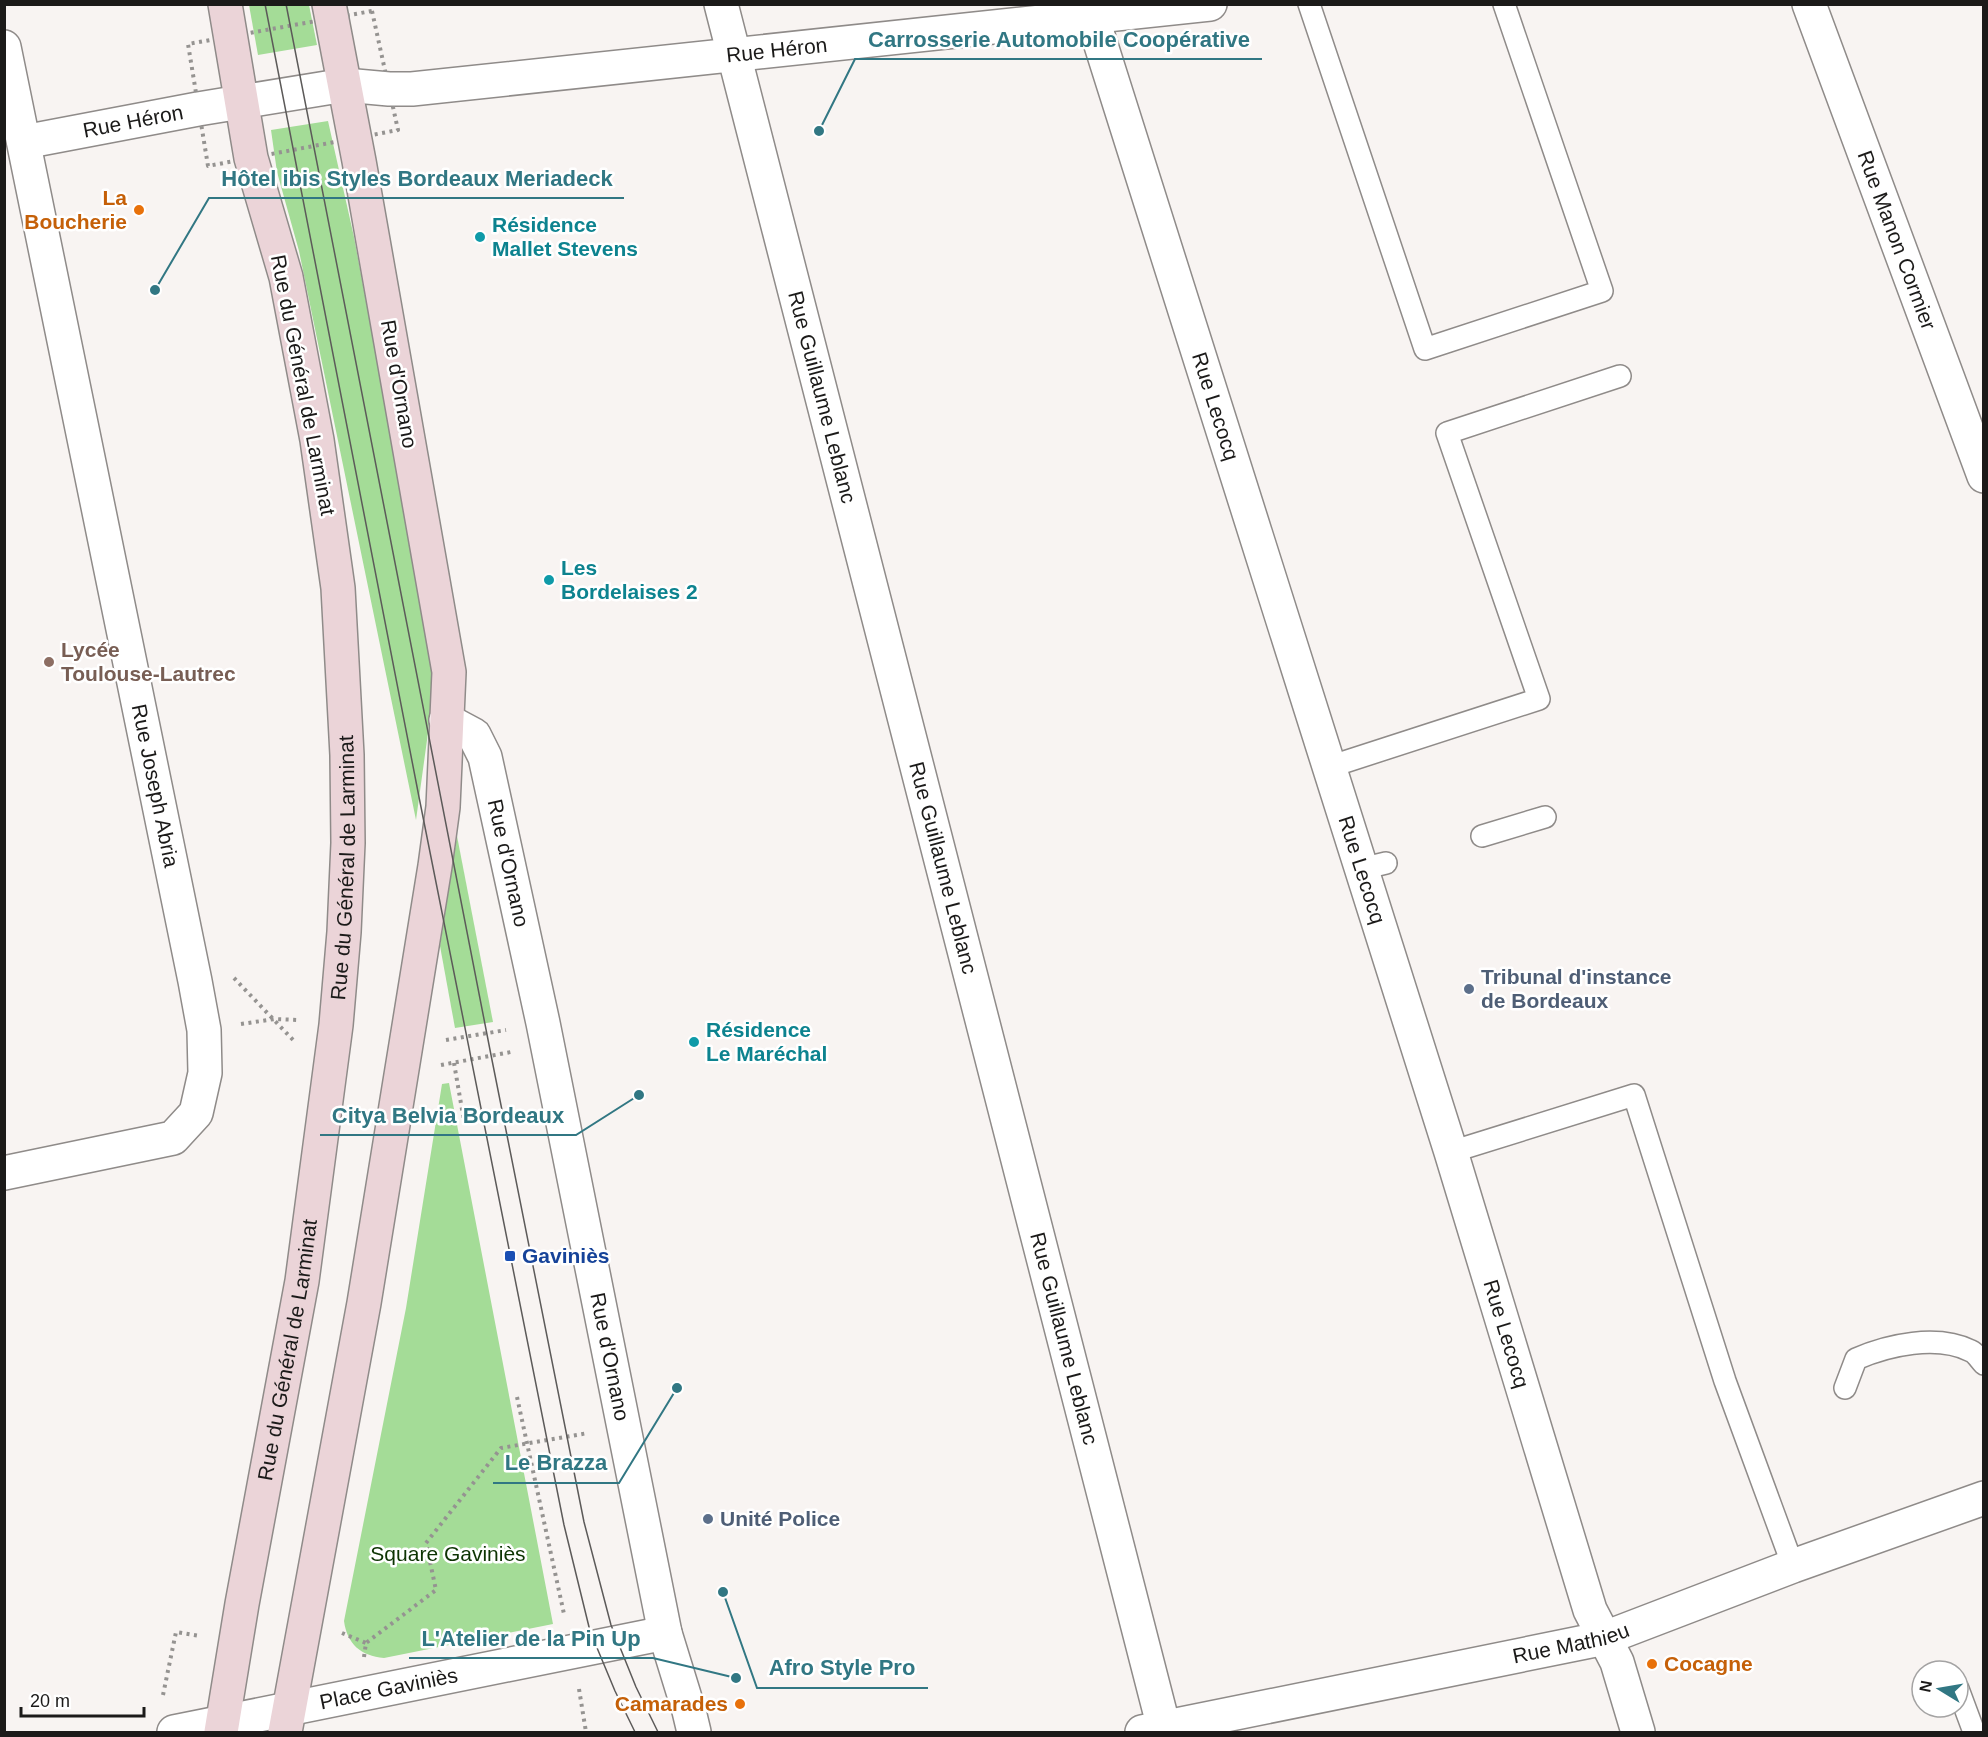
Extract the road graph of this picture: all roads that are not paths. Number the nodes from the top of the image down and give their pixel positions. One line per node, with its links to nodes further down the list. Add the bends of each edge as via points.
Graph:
1 (225, 4): 12 (main road, Rue du Général de Larminat)
2 (329, 4): 11 (main road, Rue d'Ornano)
3 (721, 4): 10 (street, Rue Guillaume Leblanc)
4 (1210, 4): 8 (street, Rue Héron)
5 (1309, 4): 6 (lane, via 1425,349 1602,291)
6 (1504, 4)
7 (1809, 4): 15 (street, Rue Manon Cormier)
8 (1090, 11): 10 (street, Rue Héron); 17 (street, Rue Lecocq)
9 (4, 47): 13 (street, Rue Joseph Abria)
10 (734, 56): 11 (street, Rue Héron, via 411,89); 30 (street, Rue Guillaume Leblanc)
11 (345, 85): 12 (street, Rue Héron); 16 (main road, Rue d'Ornano, via 447,662)
12 (241, 102): 13 (street, Rue Héron); 29 (main road, Rue du Général de Larminat, via 251,158 286,277 317,440 338,588 348,843 336,1025 303,1281 242,1604)
13 (24, 142): 21 (street, Rue Joseph Abria, via 195,981 204,1030 205,1073 196,1113 173,1138)
14 (1620, 376): 17 (lane, via 1447,434 1539,699)
15 (1983, 476)
16 (446, 720): 26 (street, Rue d'Ornano, via 474,735 485,757); 28 (main road, via 442,807 410,1023 364,1303)
17 (1329, 767): 20 (street, Rue Lecocq, via 1374,866)
18 (1545, 817): 19 (lane)
19 (1482, 836)
20 (1451, 1152): 25 (lane, via 1634,1095 1725,1381); 27 (street, Rue Lecocq, via 1590,1610)
21 (4, 1173)
22 (1983, 1364): 23 (lane, via 1972,1351 1944,1343 1879,1349 1856,1359)
23 (1845, 1388)
24 (1983, 1498): 25 (street, Rue Mathieu)
25 (1793, 1566): 27 (street, Rue Mathieu)
26 (665, 1633): 28 (street, Place Gaviniès); 32 (street, Rue d'Ornano)
27 (1605, 1638): 30 (street, Rue Mathieu); 33 (street, Rue Lecocq, via 1617,1662)
28 (287, 1721): 29 (street, Place Gaviniès)
29 (223, 1729): 31 (street, Place Gaviniès)
30 (1157, 1731)
31 (174, 1732)
32 (693, 1732)
33 (1638, 1732)

